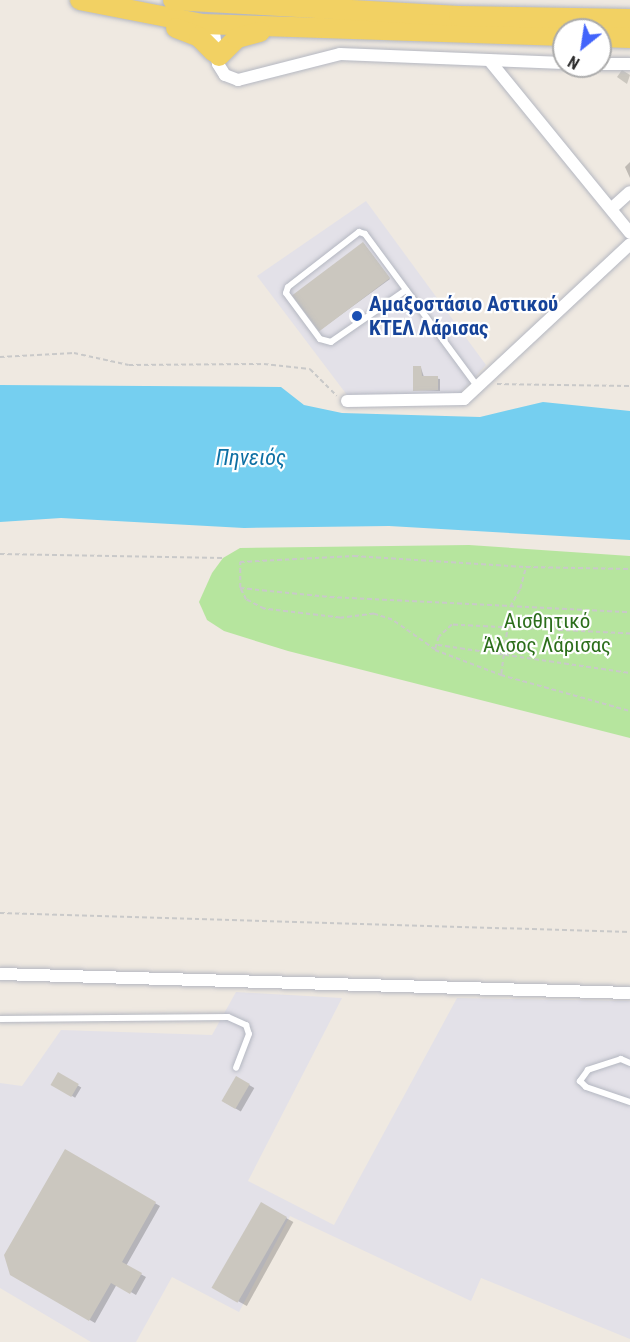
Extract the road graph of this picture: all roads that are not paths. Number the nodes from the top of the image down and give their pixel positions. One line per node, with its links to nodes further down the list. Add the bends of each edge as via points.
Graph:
1 (80, 0): 4 (main road)
2 (174, 0): 3 (main road)
3 (287, 4): 5 (main road)
4 (148, 16): 6 (main road); 11 (main road, via 199,37)
5 (630, 19)
6 (218, 24): 7 (main road); 11 (street)
7 (286, 28): 8 (main road); 11 (main road, via 237,38)
8 (552, 36)
9 (612, 37): 10 (main road)
10 (630, 38)
11 (218, 59): 12 (street, via 231,78 245,80 340,54)
12 (489, 60): 13 (street); 17 (street)
13 (552, 63)
14 (612, 64): 15 (street)
15 (630, 64)
16 (630, 192): 17 (street)
17 (610, 209): 18 (street)
18 (630, 232)
19 (630, 244): 21 (street)
20 (406, 290): 20 (lane, via 369,239 359,232 285,293 320,339 331,342); 21 (lane)
21 (478, 387): 22 (street, via 460,400)
22 (347, 401)
23 (0, 974): 24 (street)
24 (630, 993)
25 (0, 1019): 27 (lane, via 228,1017 246,1025 249,1034)
26 (630, 1063): 28 (lane, via 621,1059 588,1070 580,1081 586,1087)
27 (236, 1068)
28 (630, 1102)

